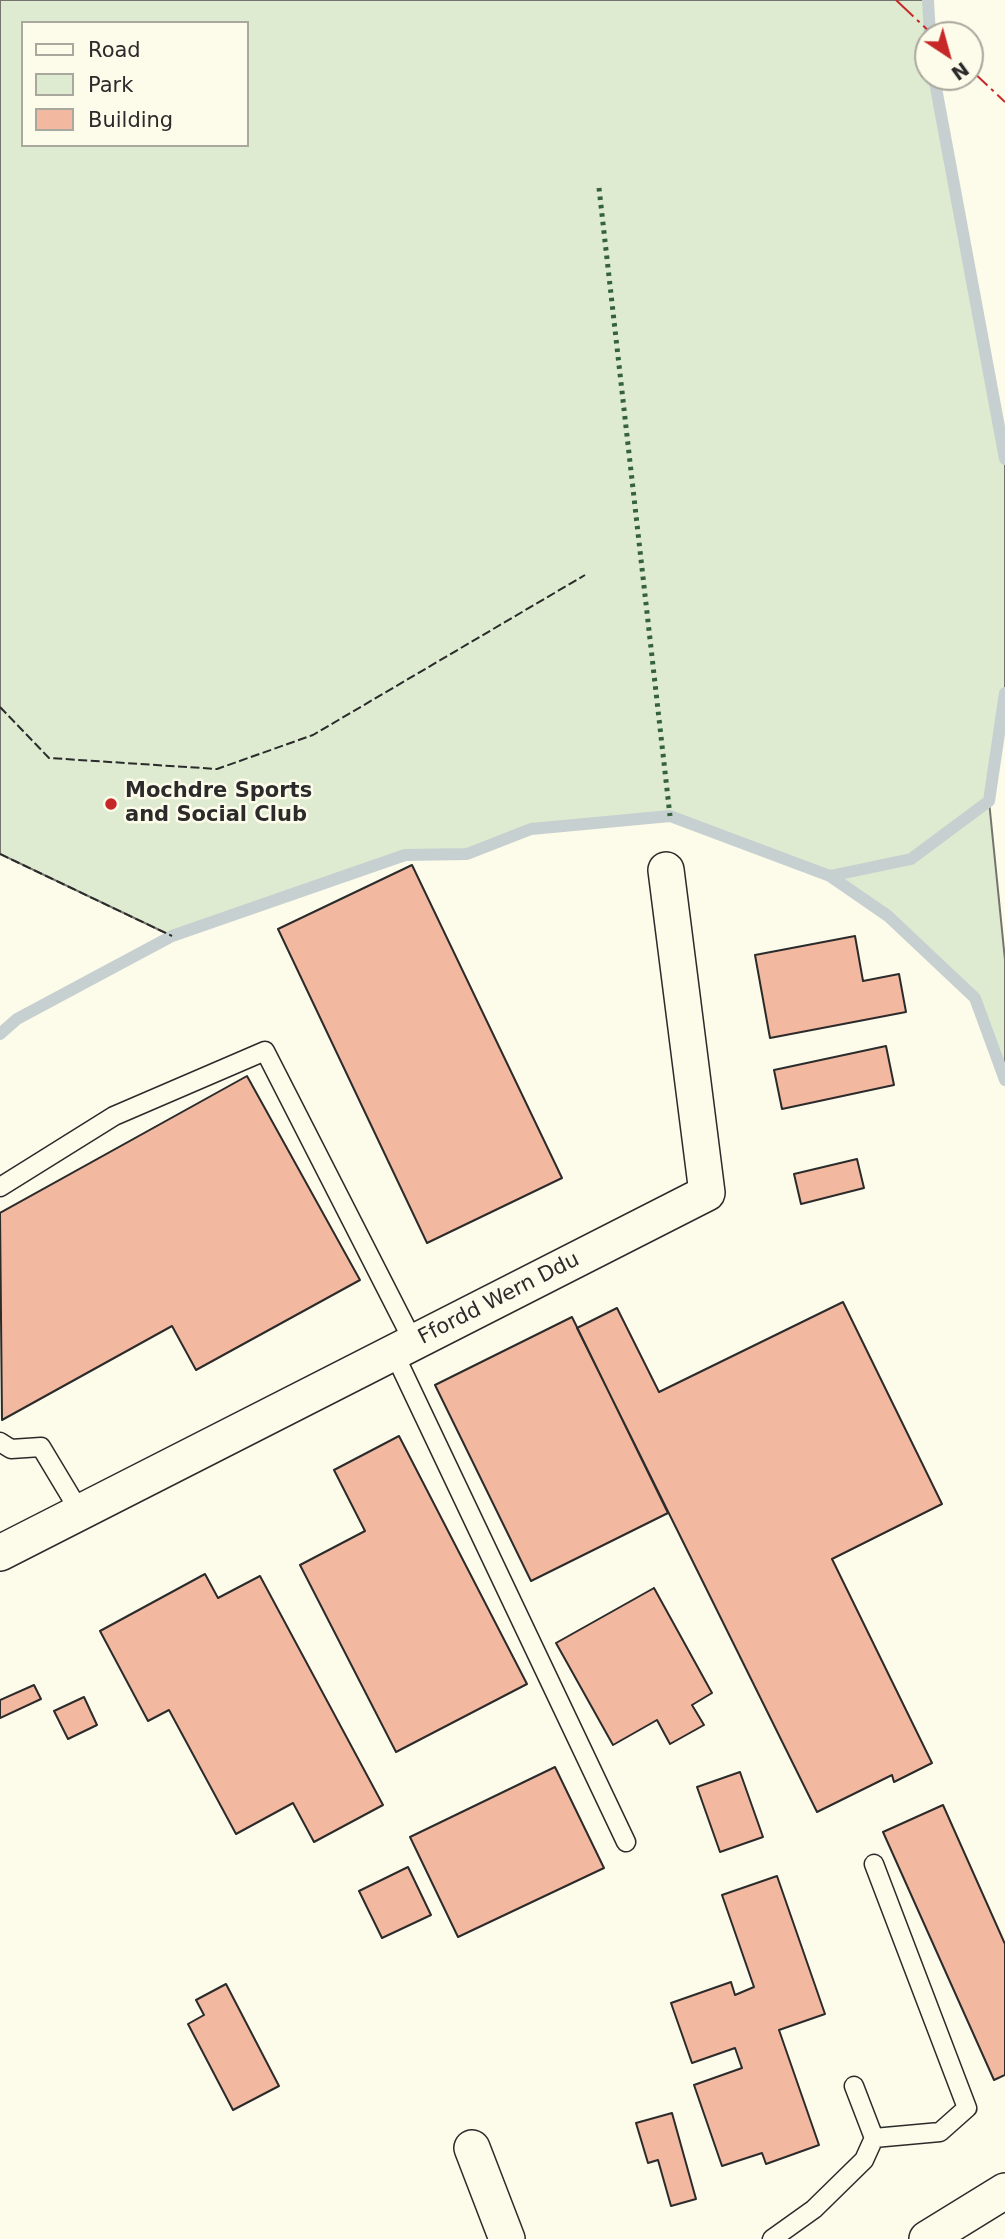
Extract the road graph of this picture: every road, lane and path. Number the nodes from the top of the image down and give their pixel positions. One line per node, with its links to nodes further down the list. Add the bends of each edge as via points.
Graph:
1 (666, 870): 3 (street, Ffordd Wern Ddu, via 706,1193)
2 (0, 1187): 3 (lane, via 114,1116 265,1051)
3 (404, 1348): 5 (street, Ffordd Wern Ddu); 7 (lane)
4 (0, 1443): 5 (lane, via 11,1449 41,1447)
5 (80, 1513): 6 (street, Ffordd Wern Ddu)
6 (0, 1553)
7 (626, 1842)
8 (874, 1864): 10 (lane, via 967,2108 940,2132)
9 (855, 2086): 10 (lane)
10 (874, 2138): 14 (lane, via 864,2160 814,2209)
11 (471, 2148): 13 (street)
12 (1005, 2191): 15 (street)
13 (507, 2239)
14 (772, 2239)
15 (927, 2239)

